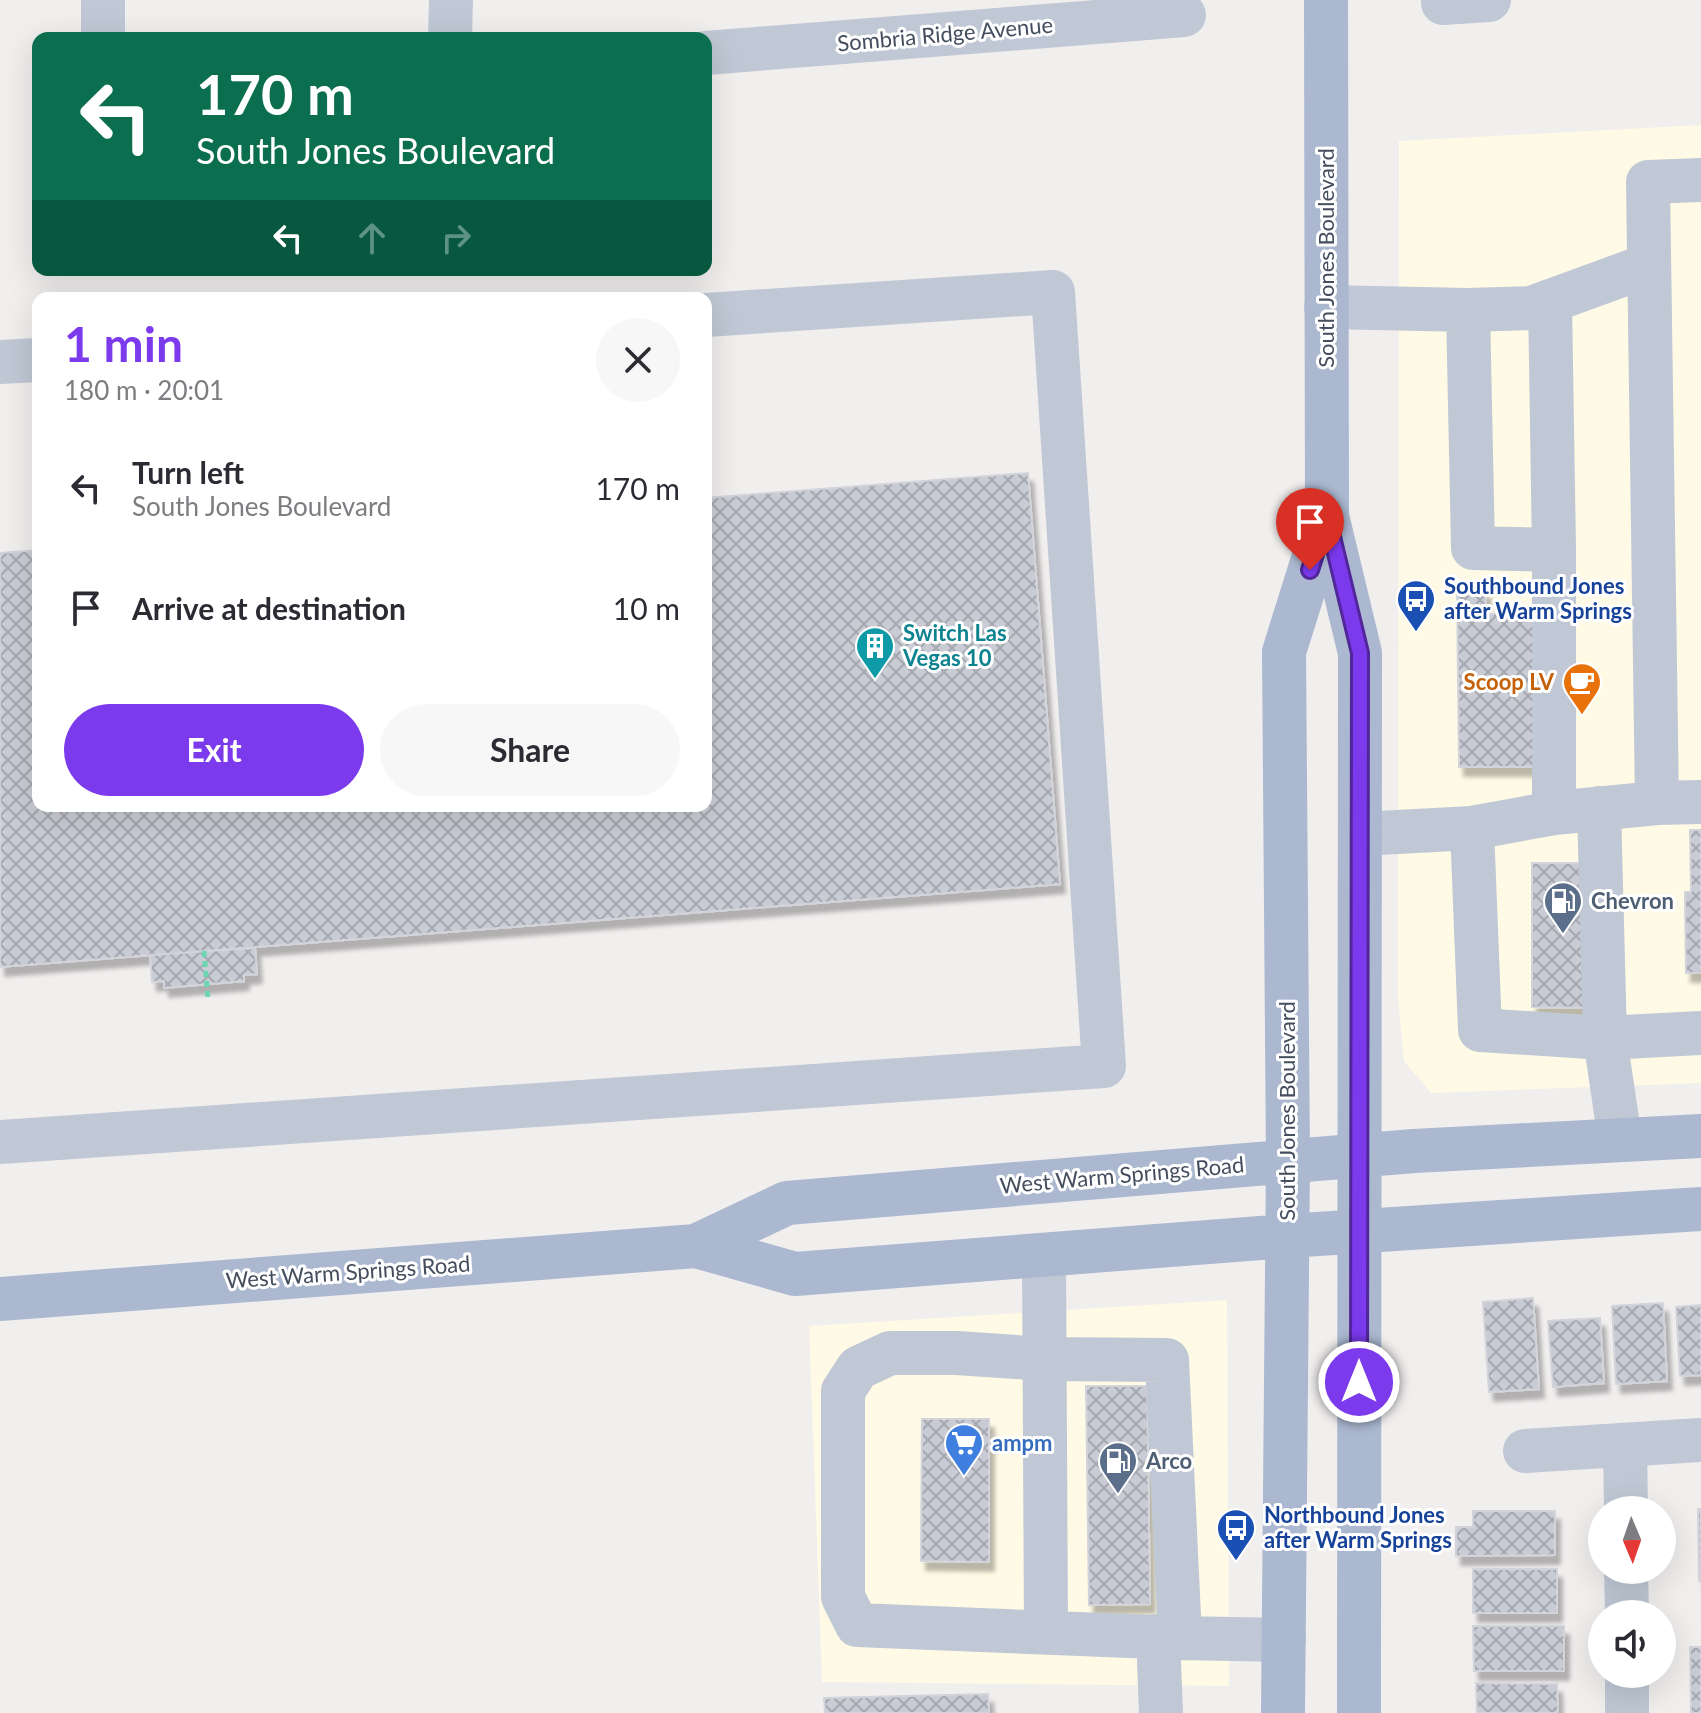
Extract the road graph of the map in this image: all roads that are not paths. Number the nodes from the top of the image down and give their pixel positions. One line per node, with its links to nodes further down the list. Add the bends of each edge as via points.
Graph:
1 (103, 0): 8 (street)
2 (451, 0): 9 (street)
3 (1326, 0): 14 (main road, South Jones Boulevard)
4 (1489, 0): 5 (street)
5 (1443, 3)
6 (1184, 15): 7 (street, Sombria Ridge Avenue)
7 (958, 16): 10 (street, Sombria Ridge Avenue)
8 (103, 32)
9 (450, 32)
10 (712, 52)
11 (1701, 180): 12 (street, via 1648,182)
12 (1649, 265): 13 (street); 22 (street)
13 (1550, 301): 15 (street, via 1531,308); 20 (street)
14 (1326, 307): 15 (street); 19 (main road, South Jones Boulevard)
15 (1468, 310): 20 (street, via 1473,548)
16 (712, 315): 31 (street, via 1053,292 1104,1066)
17 (32, 360): 18 (street)
18 (0, 362)
19 (1327, 516): 26 (main road, South Jones Boulevard, via 1360,653); 33 (main road, South Jones Boulevard, via 1284,652)
20 (1554, 550): 24 (street)
21 (1701, 802): 22 (street)
22 (1657, 803): 23 (street)
23 (1599, 808): 24 (street); 28 (street)
24 (1554, 813): 25 (street)
25 (1472, 828): 26 (street); 28 (street, via 1480,1030)
26 (1360, 834): 32 (main road, South Jones Boulevard)
27 (1701, 1033): 28 (street)
28 (1605, 1038): 30 (street)
29 (1701, 1136): 30 (main road, West Warm Springs Road)
30 (1620, 1140): 32 (main road, West Warm Springs Road)
31 (0, 1142)
32 (1359, 1155): 33 (main road, West Warm Springs Road); 35 (main road, South Jones Boulevard)
33 (1288, 1161): 36 (main road, South Jones Boulevard); 37 (main road, West Warm Springs Road, via 787,1203)
34 (1701, 1209): 35 (main road, West Warm Springs Road)
35 (1359, 1231): 36 (main road, West Warm Springs Road); 51 (main road, South Jones Boulevard)
36 (1287, 1236): 38 (main road, West Warm Springs Road); 47 (main road, South Jones Boulevard)
37 (696, 1246): 38 (main road, West Warm Springs Road, via 795,1274); 39 (main road, West Warm Springs Road)
38 (1044, 1255): 40 (street)
39 (0, 1299)
40 (1045, 1359): 45 (street); 45 (street, via 890,1353 858,1368 843,1391 843,1597 857,1625); 46 (street, via 1167,1360)
41 (1701, 1440): 42 (street)
42 (1625, 1445): 43 (street); 44 (street)
43 (1525, 1451)
44 (1626, 1496)
45 (1046, 1632): 46 (street)
46 (1169, 1637): 47 (street); 49 (street)
47 (1284, 1640): 50 (main road, South Jones Boulevard)
48 (1627, 1688): 52 (street)
49 (1161, 1713)
50 (1283, 1713)
51 (1359, 1713)
52 (1627, 1713)

